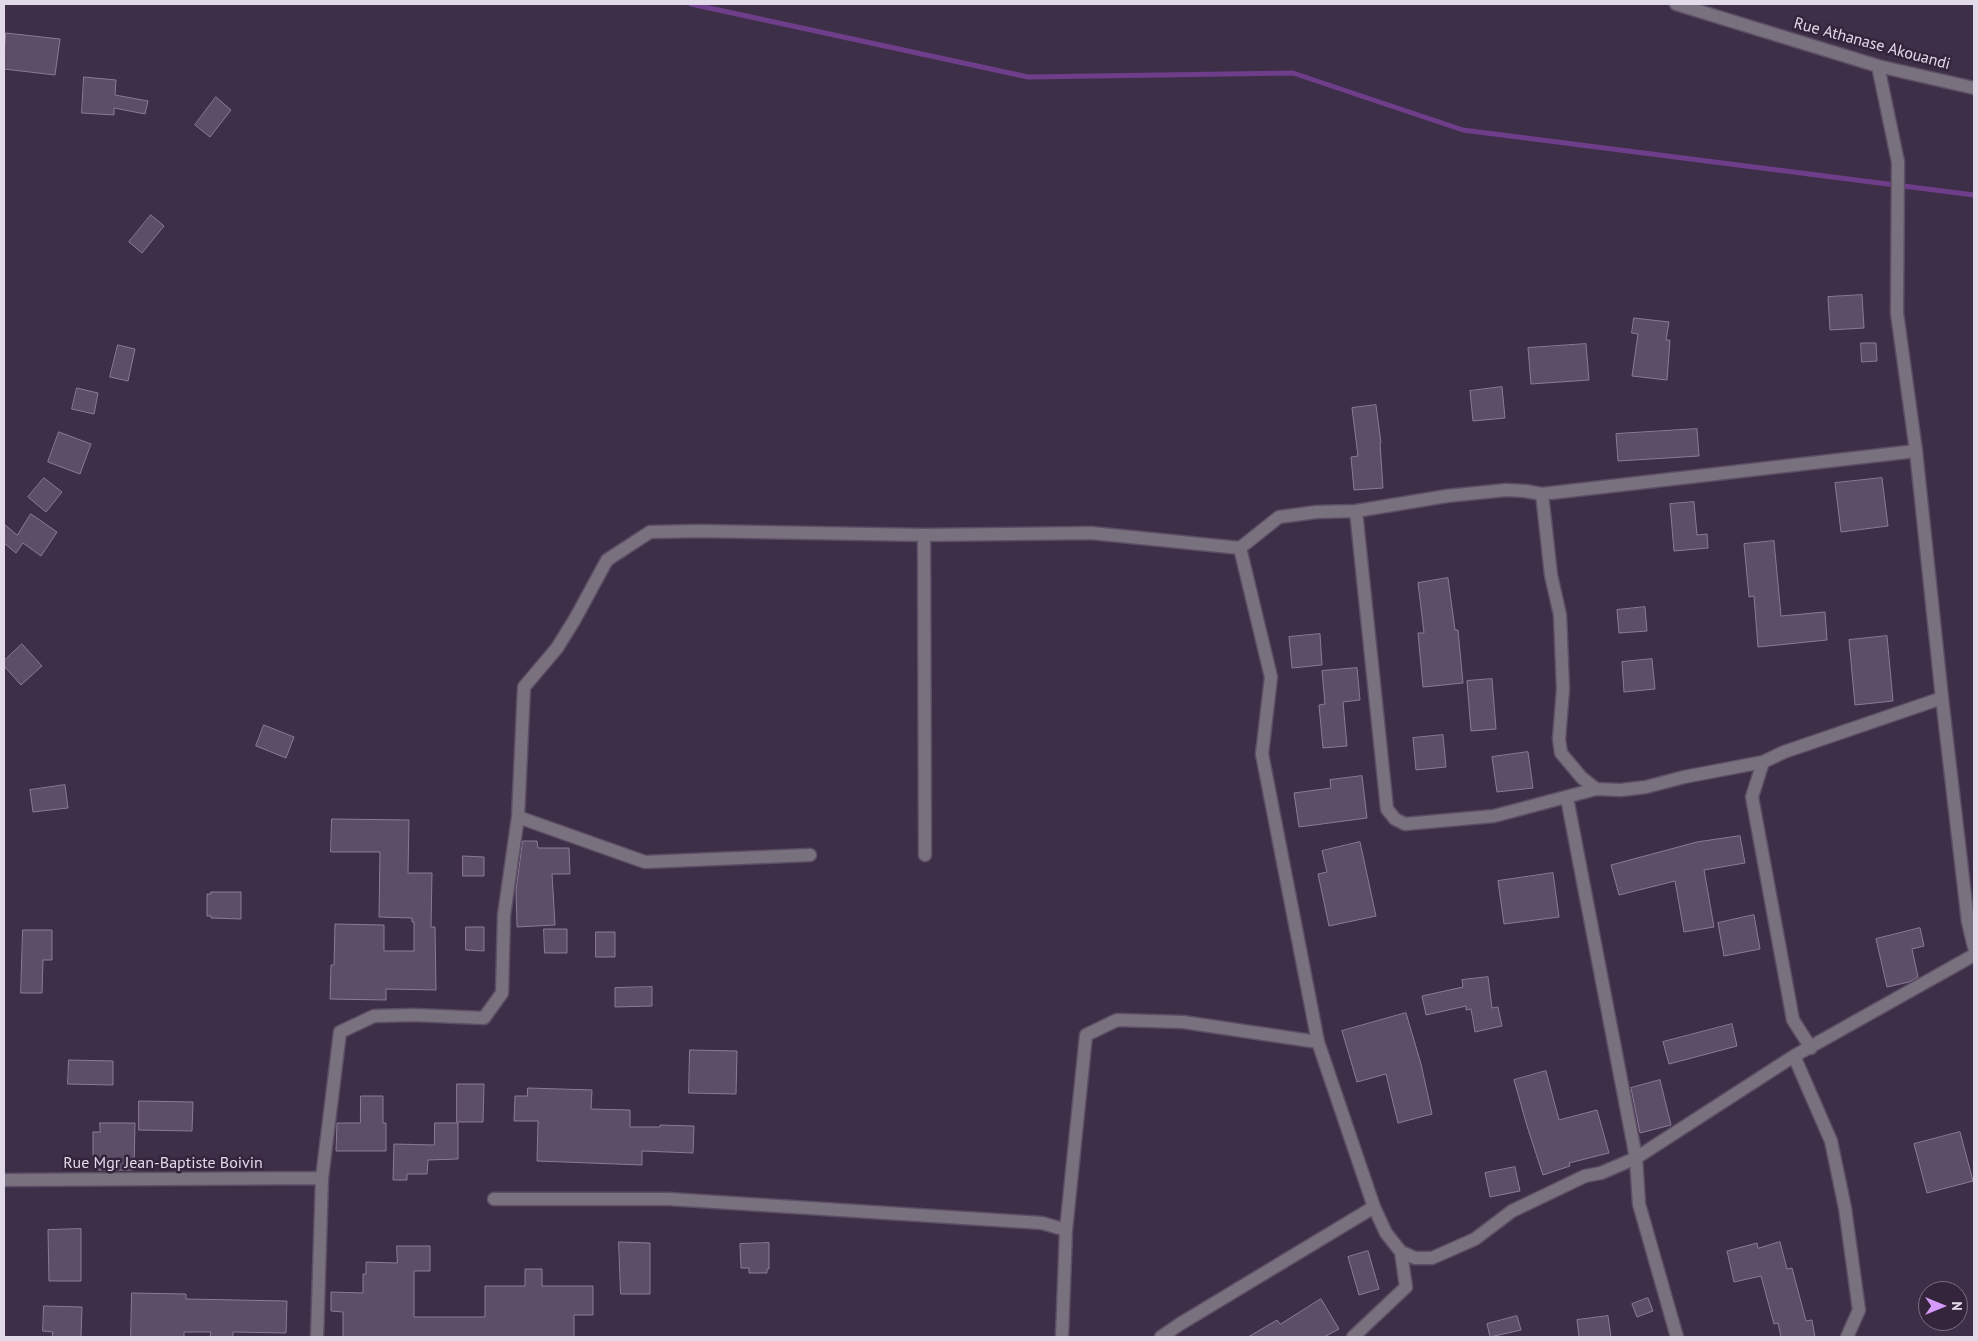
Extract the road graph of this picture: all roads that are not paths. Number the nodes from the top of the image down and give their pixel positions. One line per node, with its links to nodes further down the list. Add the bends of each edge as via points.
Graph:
1 (1676, 4): 2 (street, Rue Athanase Akouandi)
2 (1878, 66): 3 (street, Rue Athanase Akouandi); 4 (street, via 1898,162 1897,313)
3 (1974, 88)
4 (1916, 451): 5 (street); 9 (street)
5 (1542, 494): 6 (street, via 1506,490); 11 (street, via 1551,575 1560,615 1561,753)
6 (1356, 511): 8 (street, via 1279,517); 12 (street, via 1387,809 1395,819 1405,824 1494,816)
7 (924, 534): 8 (street, via 1091,533); 13 (street, via 650,532 607,560 557,648 524,688); 15 (street)
8 (1240, 548): 18 (street, via 1271,677 1262,754)
9 (1942, 698): 10 (street); 16 (street, via 1968,922)
10 (1763, 762): 11 (street, via 1646,787); 19 (street, via 1752,797 1793,1020)
11 (1596, 789): 12 (street)
12 (1567, 798): 21 (street)
13 (518, 817): 14 (street, via 645,862); 22 (street, via 504,915 502,993 484,1018 374,1016 340,1032)
14 (810, 855)
15 (925, 855)
16 (1974, 946)
17 (1974, 955): 19 (street)
18 (1318, 1042): 25 (street); 26 (street, via 1183,1022 1117,1020 1086,1035)
19 (1811, 1048): 20 (street)
20 (1794, 1056): 21 (street); 33 (street, via 1832,1141 1845,1208 1859,1310)
21 (1636, 1158): 27 (street, via 1585,1176 1512,1211 1475,1239 1432,1258 1415,1258); 32 (street, via 1639,1204)
22 (322, 1178): 23 (street, Rue Mgr Jean-Baptiste Boivin); 28 (street)
23 (4, 1180)
24 (494, 1199): 26 (street, via 669,1199 1042,1223)
25 (1374, 1208): 27 (street, via 1386,1233); 30 (street)
26 (1066, 1230): 29 (street)
27 (1401, 1252): 31 (street, via 1406,1287)
28 (317, 1337)
29 (1062, 1337)
30 (1161, 1337)
31 (1354, 1337)
32 (1677, 1337)
33 (1847, 1337)

